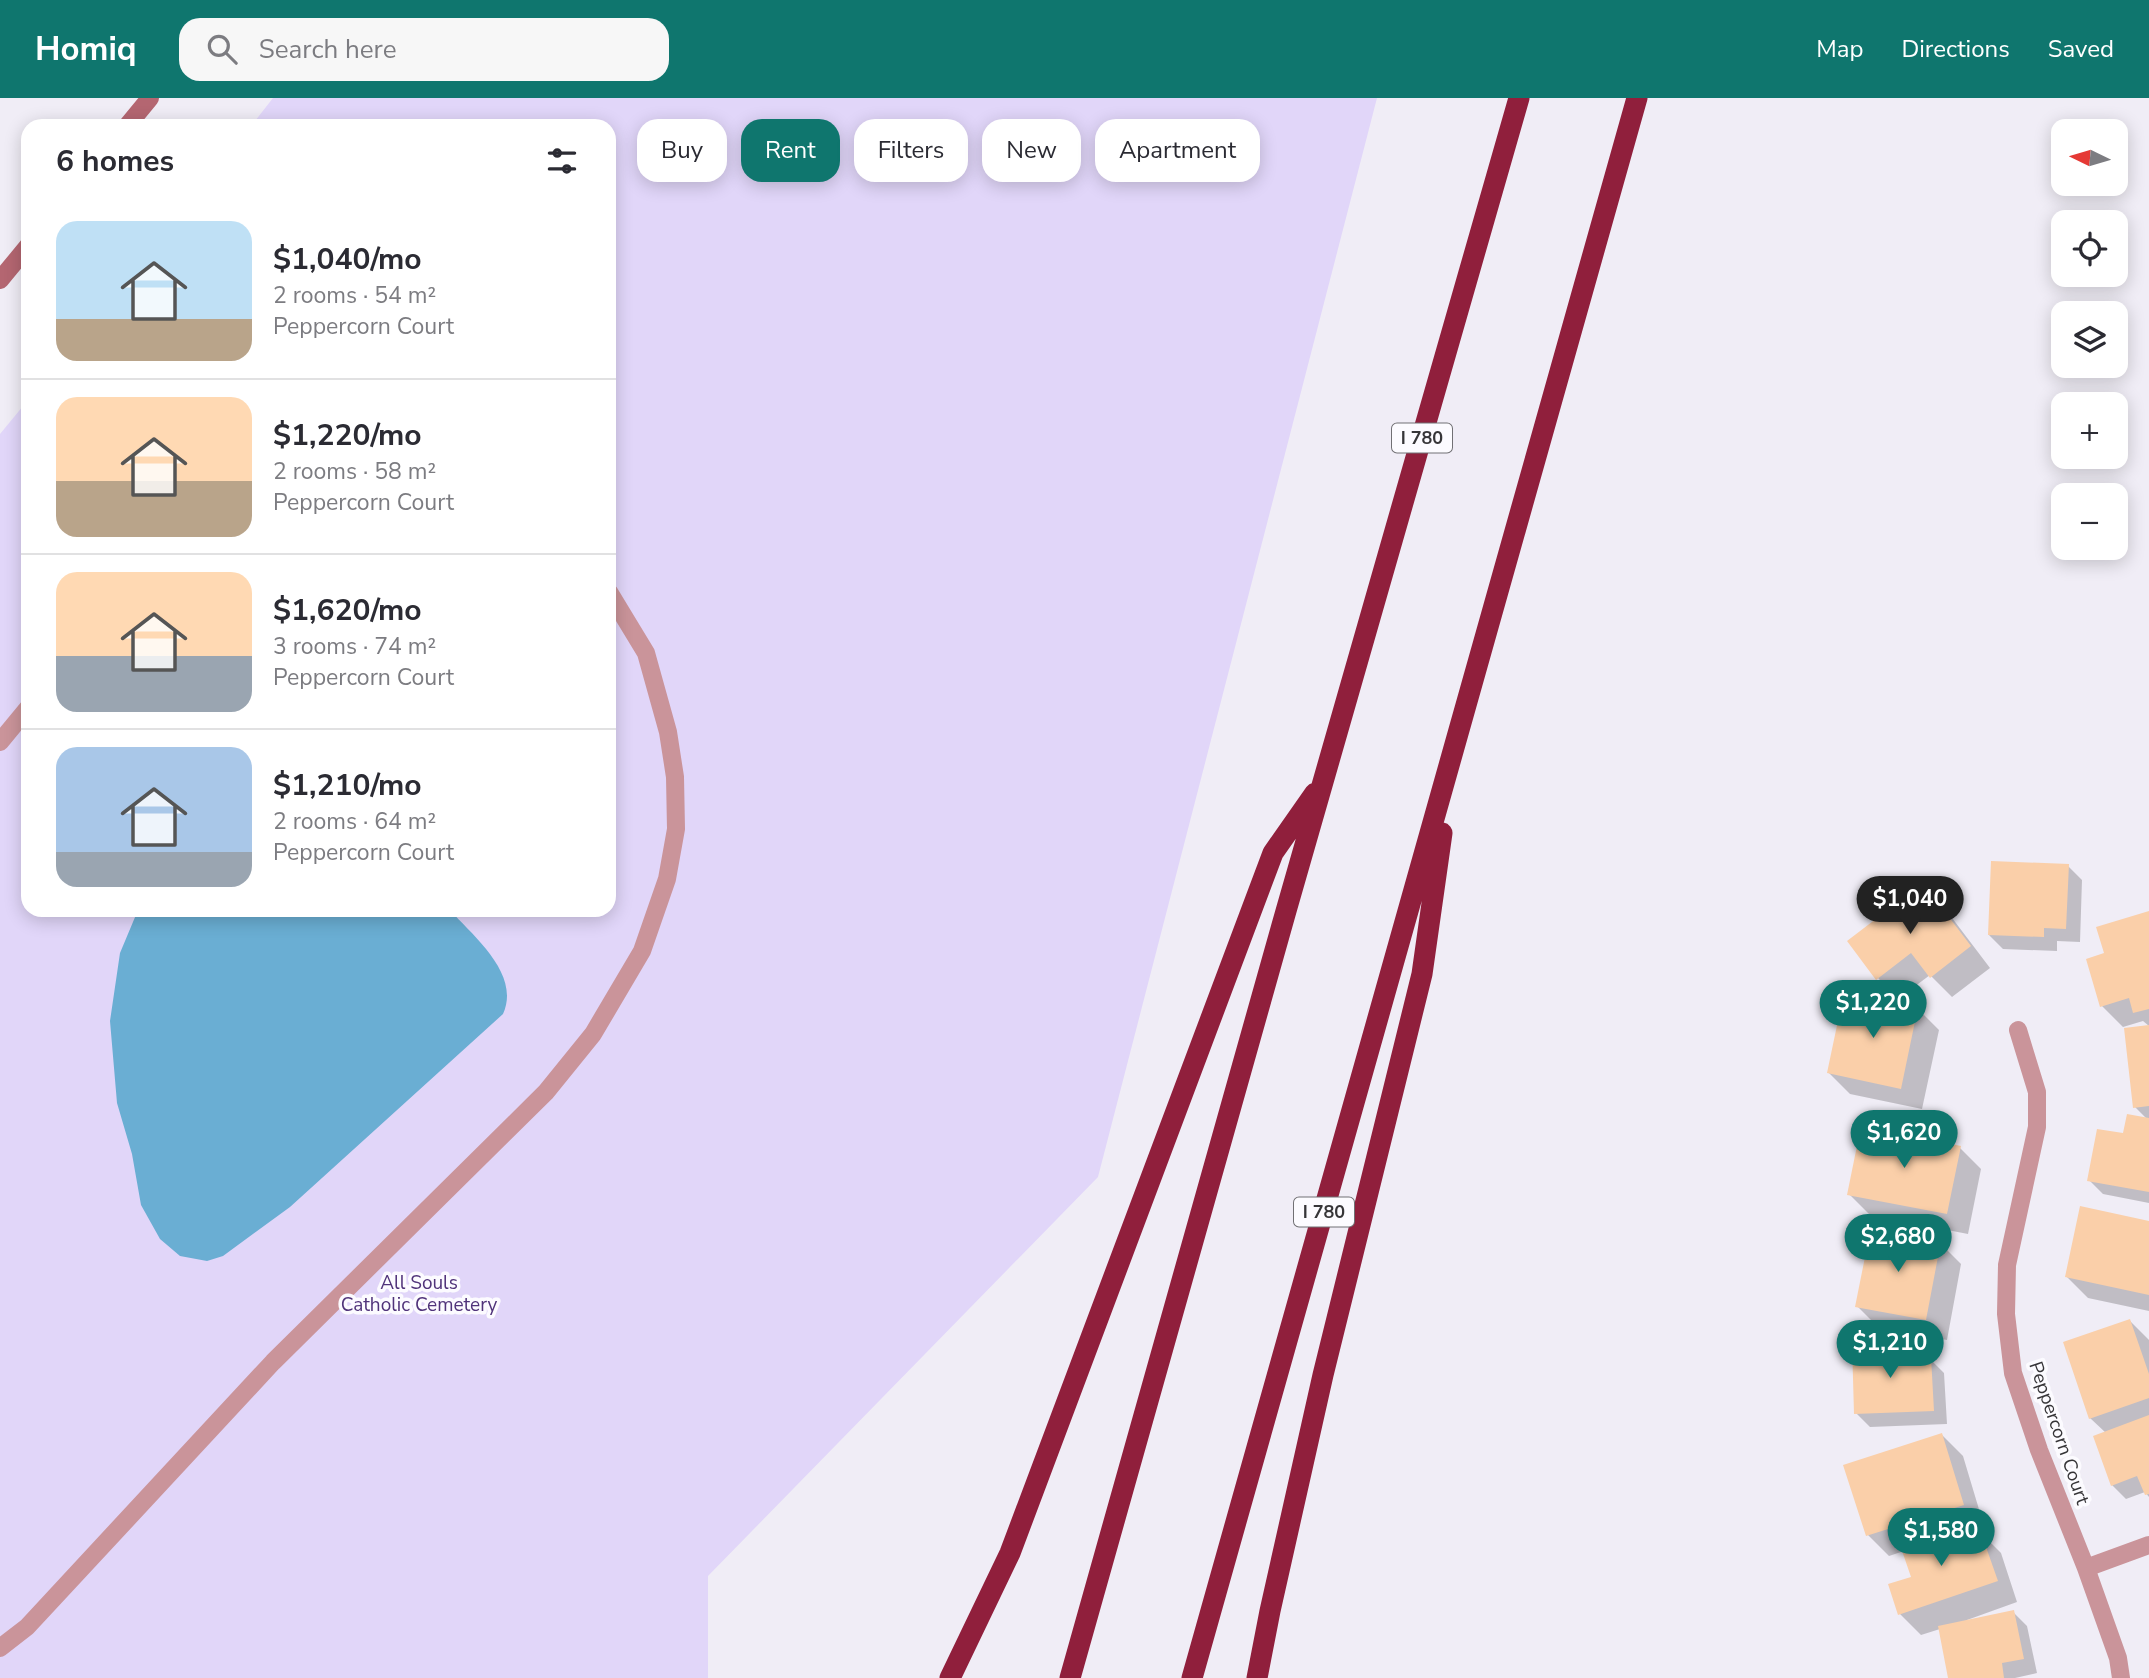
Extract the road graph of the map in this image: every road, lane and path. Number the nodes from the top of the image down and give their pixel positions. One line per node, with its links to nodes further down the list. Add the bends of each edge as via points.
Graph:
1 (150, 98): 4 (main road)
2 (1519, 98): 11 (highway, I 780)
3 (1637, 98): 10 (highway, I 780)
4 (133, 119)
5 (21, 255): 6 (main road)
6 (0, 281)
7 (616, 604): 15 (street, via 646,653 675,777 676,830 669,867 642,951 593,1034 546,1092 273,1362 27,1627)
8 (21, 716): 9 (street)
9 (0, 742)
10 (1455, 745): 18 (highway, I 780); 19 (highway, via 1422,974 1323,1376)
11 (1326, 777): 16 (highway, via 1273,853 1010,1553); 17 (highway, I 780)
12 (2018, 1030): 14 (street, Peppercorn Court, via 2037,1092 2037,1127 2007,1265 2006,1314 2013,1373)
13 (2149, 1545): 14 (street)
14 (2086, 1567): 20 (street, Peppercorn Court)
15 (0, 1648)
16 (950, 1678)
17 (1070, 1678)
18 (1192, 1678)
19 (1257, 1678)
20 (2121, 1678)

